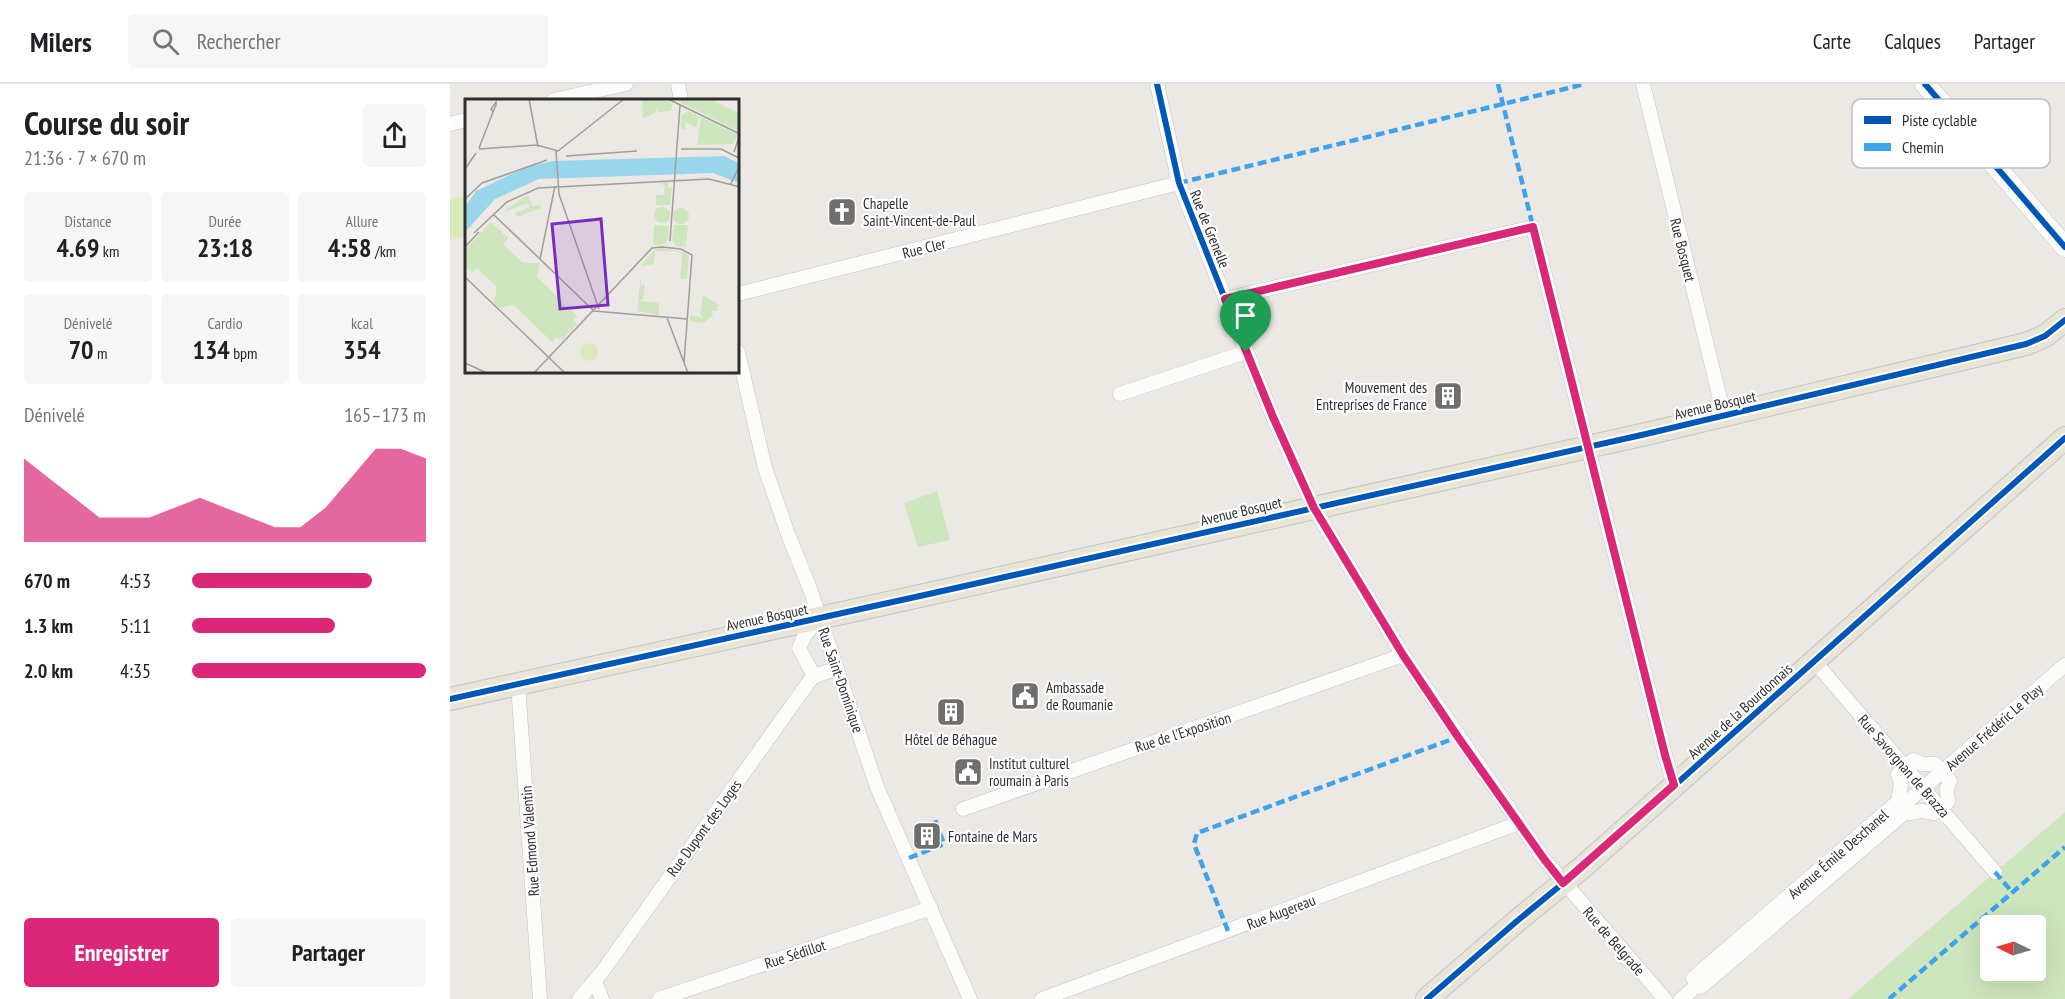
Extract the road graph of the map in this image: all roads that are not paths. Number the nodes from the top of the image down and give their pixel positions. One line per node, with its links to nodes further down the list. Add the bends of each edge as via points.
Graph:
1 (626, 84): 6 (street)
2 (678, 84): 7 (street)
3 (1157, 84): 12 (street, Rue de Grenelle)
4 (1643, 84): 20 (street, Rue Bosquet)
5 (1925, 84): 8 (main road)
6 (558, 99)
7 (681, 99)
8 (1938, 99)
9 (465, 120): 10 (street)
10 (450, 124)
11 (1997, 168): 13 (main road)
12 (1179, 183): 14 (street, Rue Cler); 15 (street, Rue de Grenelle)
13 (2065, 247)
14 (740, 293)
15 (1225, 299): 17 (street, Rue de Grenelle); 22 (street, via 1533,227)
16 (2065, 320): 20 (main road, Avenue Bosquet, via 2045,336 2026,344)
17 (1246, 352): 19 (street); 23 (street, Rue de Grenelle)
18 (740, 361): 24 (street, Rue Saint-Dominique, via 763,462)
19 (1120, 394)
20 (1724, 416): 22 (main road, Avenue Bosquet)
21 (2065, 438): 26 (main road, Avenue de la Bourdonnais)
22 (1589, 446): 23 (main road, Avenue Bosquet); 34 (street)
23 (1314, 508): 24 (main road, Avenue Bosquet); 25 (street, Rue de Grenelle)
24 (820, 618): 28 (street, Rue Saint-Dominique); 29 (street, via 805,634 799,648); 30 (main road, Avenue Bosquet)
25 (1403, 655): 37 (street, Rue de l'Exposition); 38 (street, Rue de Grenelle)
26 (1814, 661): 32 (street, Rue Savorgnan de Brazza); 34 (main road, Avenue de la Bourdonnais)
27 (2065, 665): 33 (street, Avenue Frédéric Le Play)
28 (836, 669): 29 (street); 41 (street, Rue Saint-Dominique, via 877,787)
29 (814, 676): 42 (street, Rue Dupont des Loges)
30 (518, 684): 31 (main road, Avenue Bosquet); 44 (street, Rue Edmond Valentin)
31 (450, 699)
32 (1905, 768): 33 (street, via 1913,760 1935,764); 35 (street, Rue Savorgnan de Brazza); 43 (street, Avenue Émile Deschanel, via 1899,774 1902,798 1693,978)
33 (1942, 772): 35 (street, Avenue Frédéric Le Play); 36 (street, via 1950,781 1948,802)
34 (1674, 785): 40 (main road, Avenue de la Bourdonnais)
35 (1923, 788): 36 (street, Rue Savorgnan de Brazza); 43 (street, Avenue Émile Deschanel)
36 (1940, 808): 39 (street, Rue Savorgnan de Brazza); 43 (street, Avenue Émile Deschanel, via 1934,813 1908,810 1701,987)
37 (963, 809)
38 (1519, 823): 40 (street, Rue de Grenelle); 49 (street, Rue Augereau)
39 (1995, 872)
40 (1563, 883): 50 (main road, Avenue de la Bourdonnais); 51 (street, Rue de Belgrade)
41 (931, 908): 47 (street, Rue Sédillot); 48 (street, Rue Saint-Dominique)
42 (595, 981): 45 (street, Rue Dupont des Loges); 46 (street)
43 (1698, 984): 52 (street, Avenue Émile Deschanel)
44 (540, 999)
45 (579, 999)
46 (602, 999)
47 (659, 999)
48 (970, 999)
49 (1042, 999)
50 (1427, 999)
51 (1665, 999)
52 (1681, 999)

